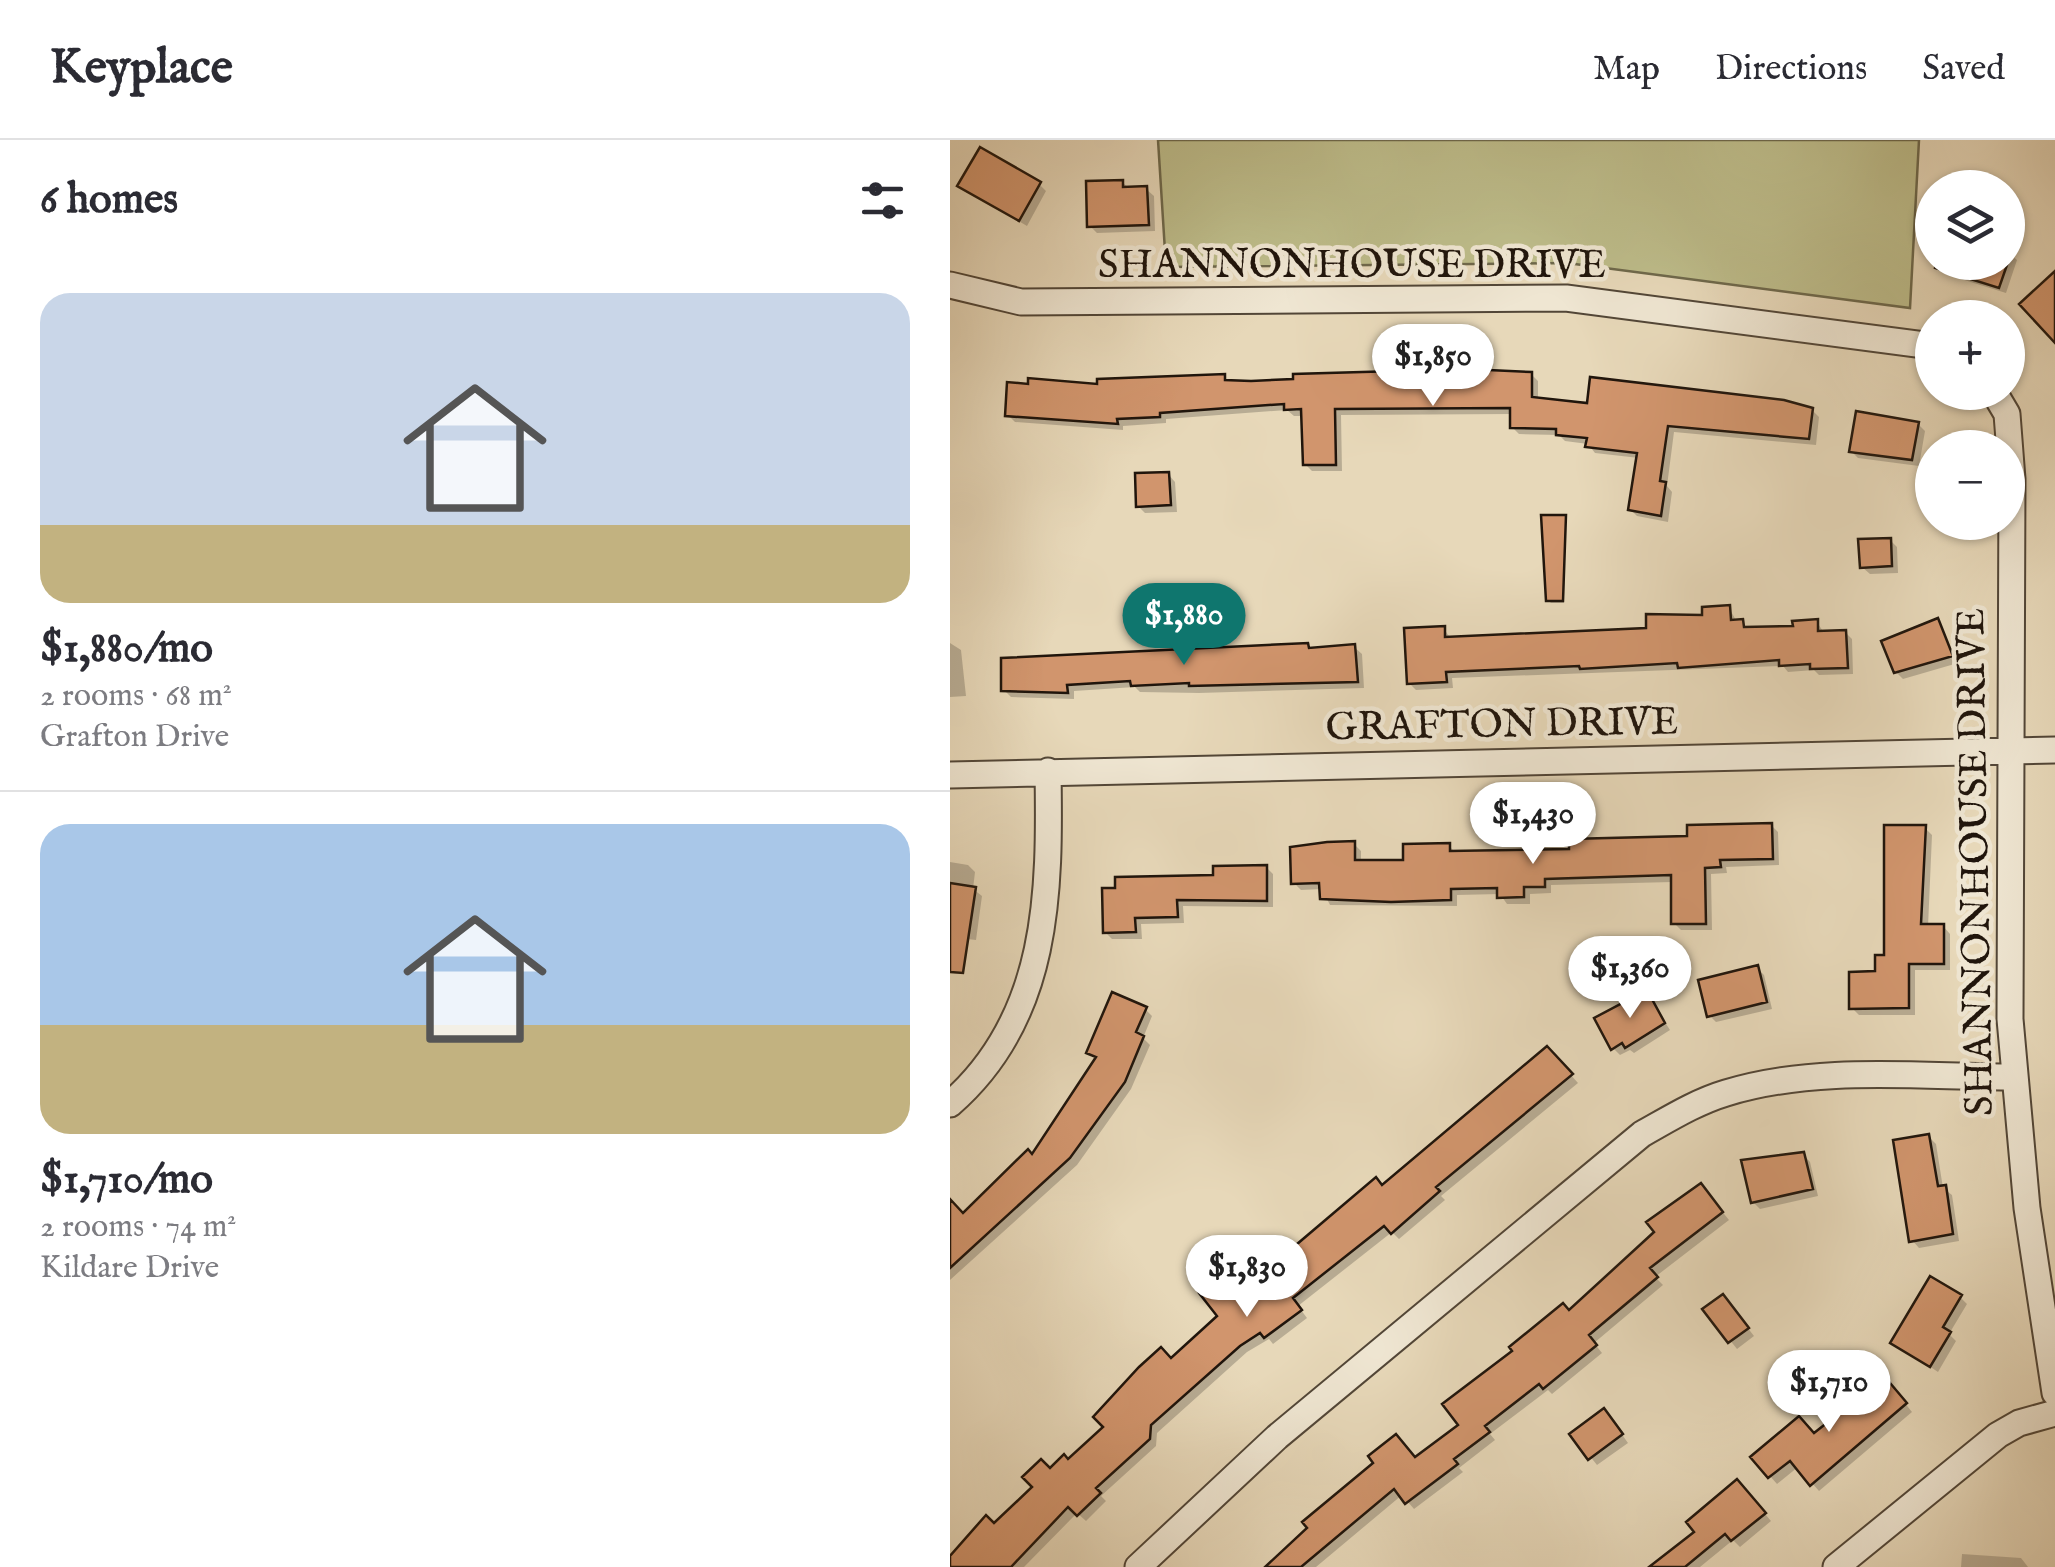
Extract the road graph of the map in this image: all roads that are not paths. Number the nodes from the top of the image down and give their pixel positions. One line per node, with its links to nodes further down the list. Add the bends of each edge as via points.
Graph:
1 (950, 284): 2 (street, SHANNONHOUSE DRIVE, via 1020,302 1566,298)
2 (1915, 344)
3 (2005, 410): 4 (street, SHANNONHOUSE DRIVE, via 2012,479)
4 (2010, 750): 5 (street, GRAFTON DRIVE); 6 (street, GRAFTON DRIVE); 8 (street, SHANNONHOUSE DRIVE)
5 (2055, 750)
6 (1048, 771): 7 (street, GRAFTON DRIVE); 9 (street, via 1050,884 1042,937 1002,1039)
7 (950, 775)
8 (2013, 1077): 10 (street, SHANNONHOUSE DRIVE); 12 (street, via 1781,1080 1683,1110 1642,1134 1276,1437)
9 (950, 1104)
10 (2054, 1383)
11 (2055, 1413): 13 (street, via 1998,1436)
12 (1138, 1567)
13 (1836, 1567)

